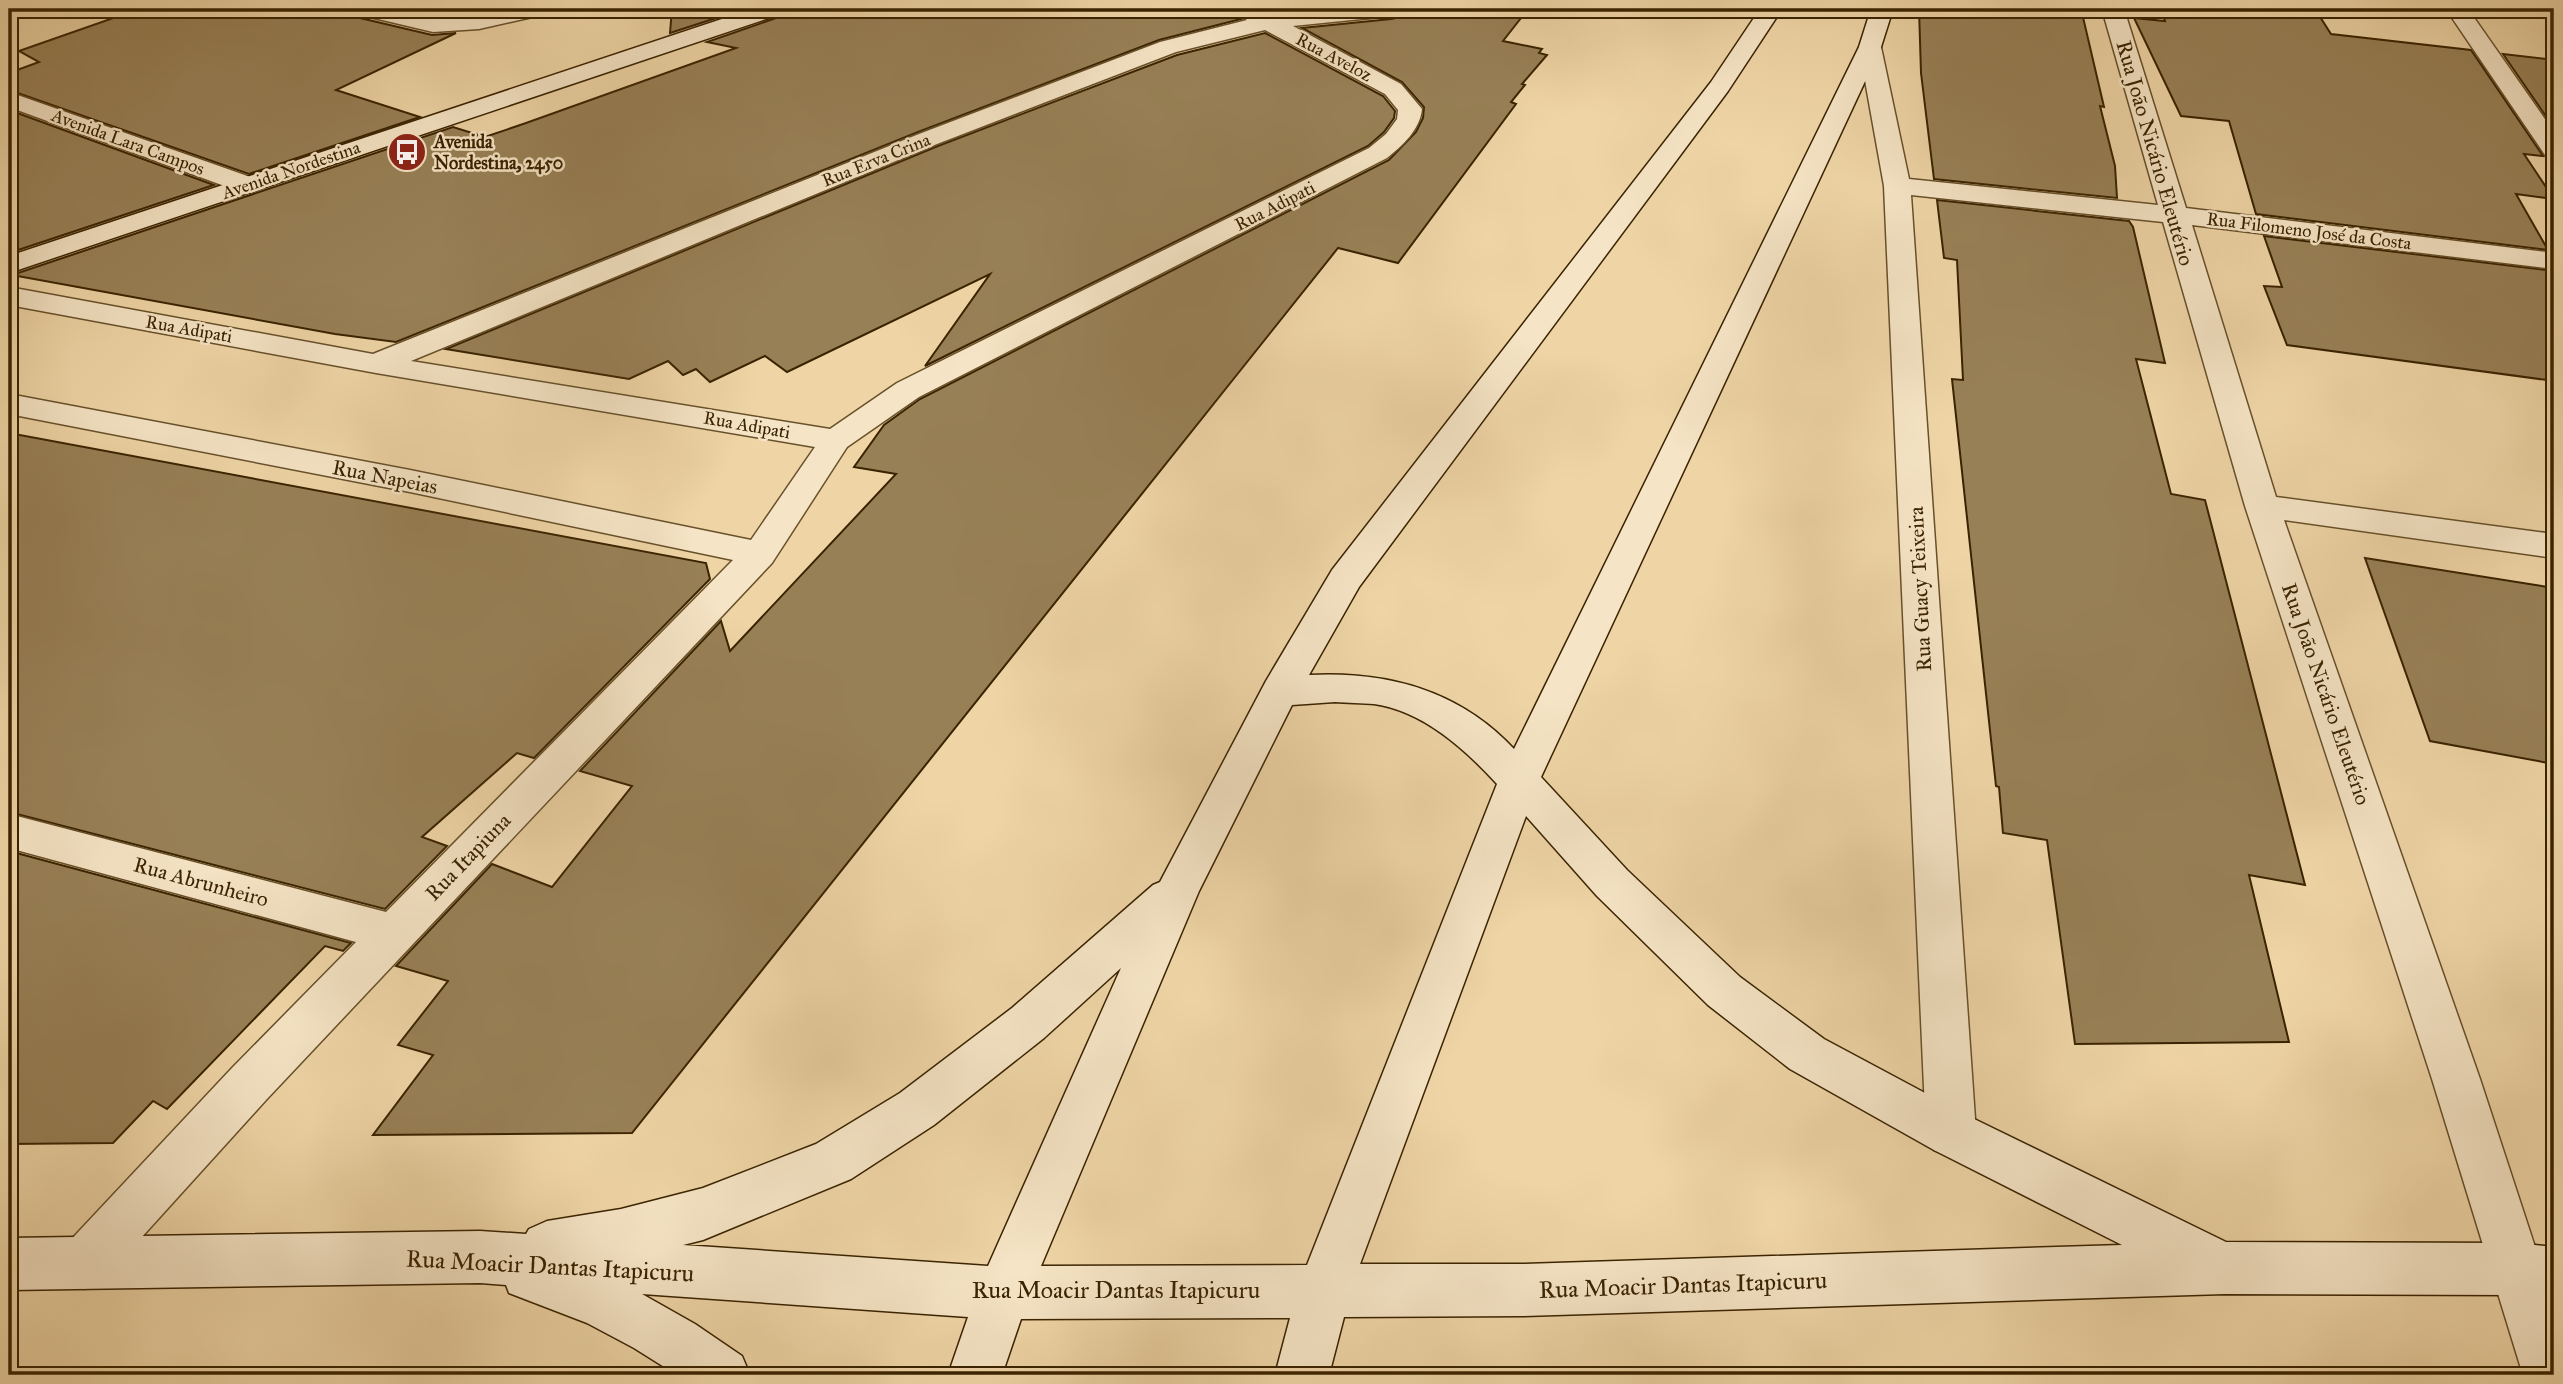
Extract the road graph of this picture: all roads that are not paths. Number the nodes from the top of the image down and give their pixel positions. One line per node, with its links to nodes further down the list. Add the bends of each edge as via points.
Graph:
1 (365, 9): 2 (street, via 433,25 479,22)
2 (538, 9)
3 (773, 9): 15 (street, Avenida Nordestina)
4 (1243, 9): 10 (street, Rua Aveloz)
5 (1391, 9): 10 (street, Rua Erva Crina)
6 (1771, 9): 27 (street, via 1720,86 1345,579)
7 (1882, 9): 11 (street)
8 (2113, 9): 17 (street, Rua João Nicário Eleutério)
9 (2457, 9): 14 (street)
10 (1271, 22): 13 (street, Rua Aveloz, via 1392,89 1410,109); 21 (street, Rua Erva Crina, via 1144,55)
11 (1870, 47): 16 (street, Rua Guacy Teixeira); 28 (street)
12 (9, 99): 15 (street, Avenida Lara Campos)
13 (1409, 119): 23 (street, Rua Adipati, via 1378,153 908,390)
14 (2554, 150)
15 (247, 185): 19 (street, Avenida Nordestina)
16 (1897, 186): 17 (street, Rua Filomeno José da Costa); 32 (street, Rua Guacy Teixeira)
17 (2173, 215): 18 (street, Rua Filomeno José da Costa); 24 (street, Rua João Nicário Eleutério)
18 (2554, 261)
19 (9, 265)
20 (9, 296): 21 (street, Rua Adipati)
21 (376, 363): 23 (street, Rua Adipati)
22 (9, 404): 26 (street, Rua Napeias)
23 (836, 440): 26 (street, Rua Itapiuna)
24 (2262, 506): 25 (street); 37 (street, Rua João Nicário Eleutério, via 2456,1079)
25 (2554, 546)
26 (760, 554): 31 (street, Rua Itapiuna)
27 (1280, 691): 28 (street, Rua Moacir Dantas Itapicuru, via 1375,690 1411,699 1472,735); 30 (street)
28 (1518, 782): 32 (street, Rua Moacir Dantas Itapicuru, via 1612,883 1724,991 1807,1054); 38 (street)
29 (9, 831): 31 (street, Rua Abrunheiro)
30 (1178, 889): 33 (street, via 1028,1023 917,1109 833,1162 703,1214 621,1235); 39 (street)
31 (394, 933): 34 (street, Rua Itapiuna)
32 (1951, 1133): 36 (street, Rua Moacir Dantas Itapicuru)
33 (480, 1258): 34 (street, Rua Moacir Dantas Itapicuru); 39 (street, Rua Moacir Dantas Itapicuru); 40 (street, via 573,1289 647,1323)
34 (85, 1263): 35 (street, Rua Moacir Dantas Itapicuru)
35 (9, 1264)
36 (2224, 1268): 37 (street, Rua Moacir Dantas Itapicuru); 38 (street, Rua Moacir Dantas Itapicuru, via 1524,1290)
37 (2535, 1271): 43 (street, Rua João Nicário Eleutério)
38 (1324, 1290): 39 (street, Rua Moacir Dantas Itapicuru); 42 (street)
39 (1003, 1293): 41 (street)
40 (723, 1375)
41 (975, 1375)
42 (1302, 1375)
43 (2550, 1375)

